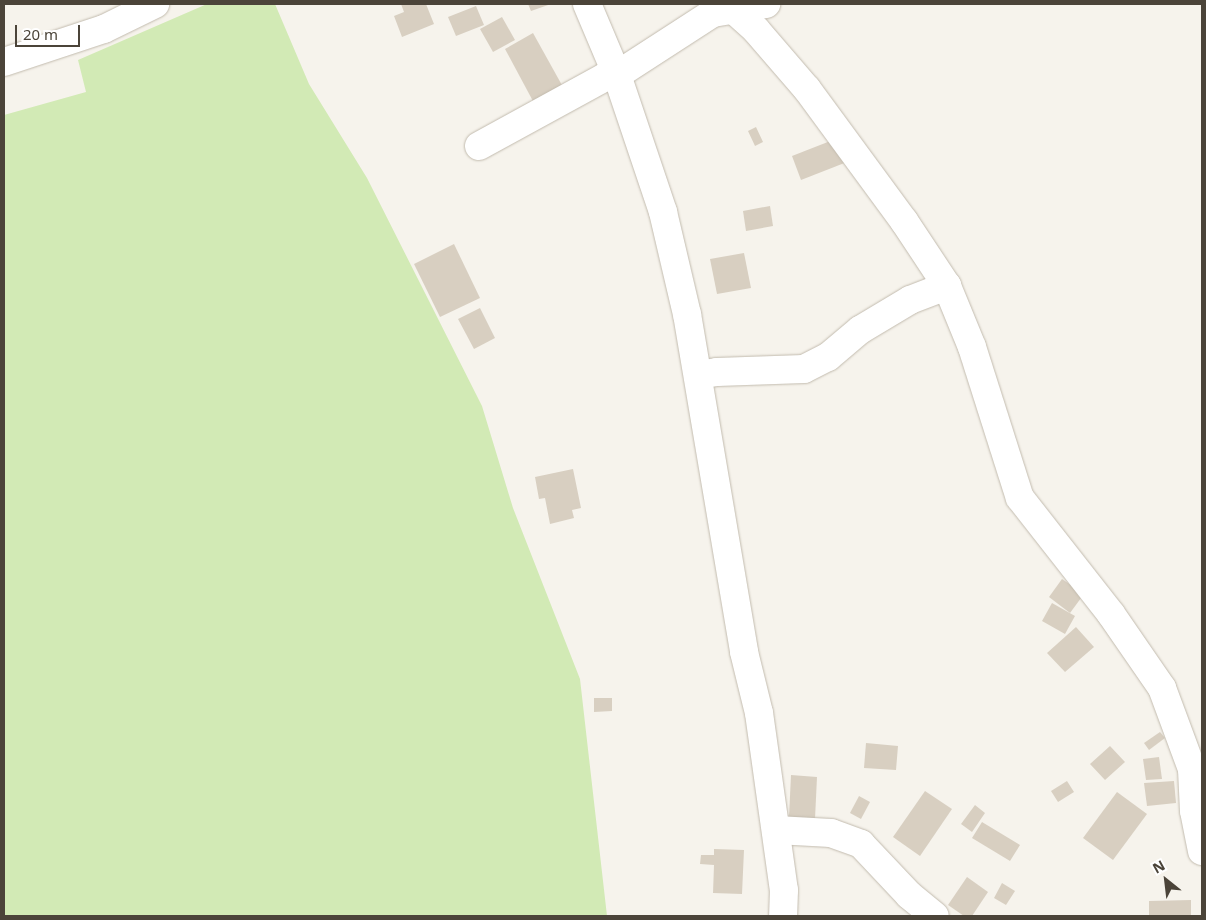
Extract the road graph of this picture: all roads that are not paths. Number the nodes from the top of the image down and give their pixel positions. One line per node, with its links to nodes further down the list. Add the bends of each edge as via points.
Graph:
1 (156, 4): 5 (street, via 104,29)
2 (587, 4): 6 (street)
3 (766, 4): 4 (street)
4 (734, 10): 6 (street, via 713,13); 8 (street, via 756,30 807,89 904,221)
5 (4, 62)
6 (617, 75): 7 (street, via 605,76); 9 (street, via 663,212)
7 (479, 146)
8 (947, 286): 9 (street, via 910,300 860,330 828,357 804,369); 11 (street, via 972,347 1020,498 1110,614 1162,688 1192,770 1194,811)
9 (698, 375): 10 (street, via 744,652 759,713)
10 (776, 830): 12 (street, via 784,890); 13 (street, via 831,833 861,844 909,895)
11 (1202, 851)
12 (783, 916)
13 (935, 916)

